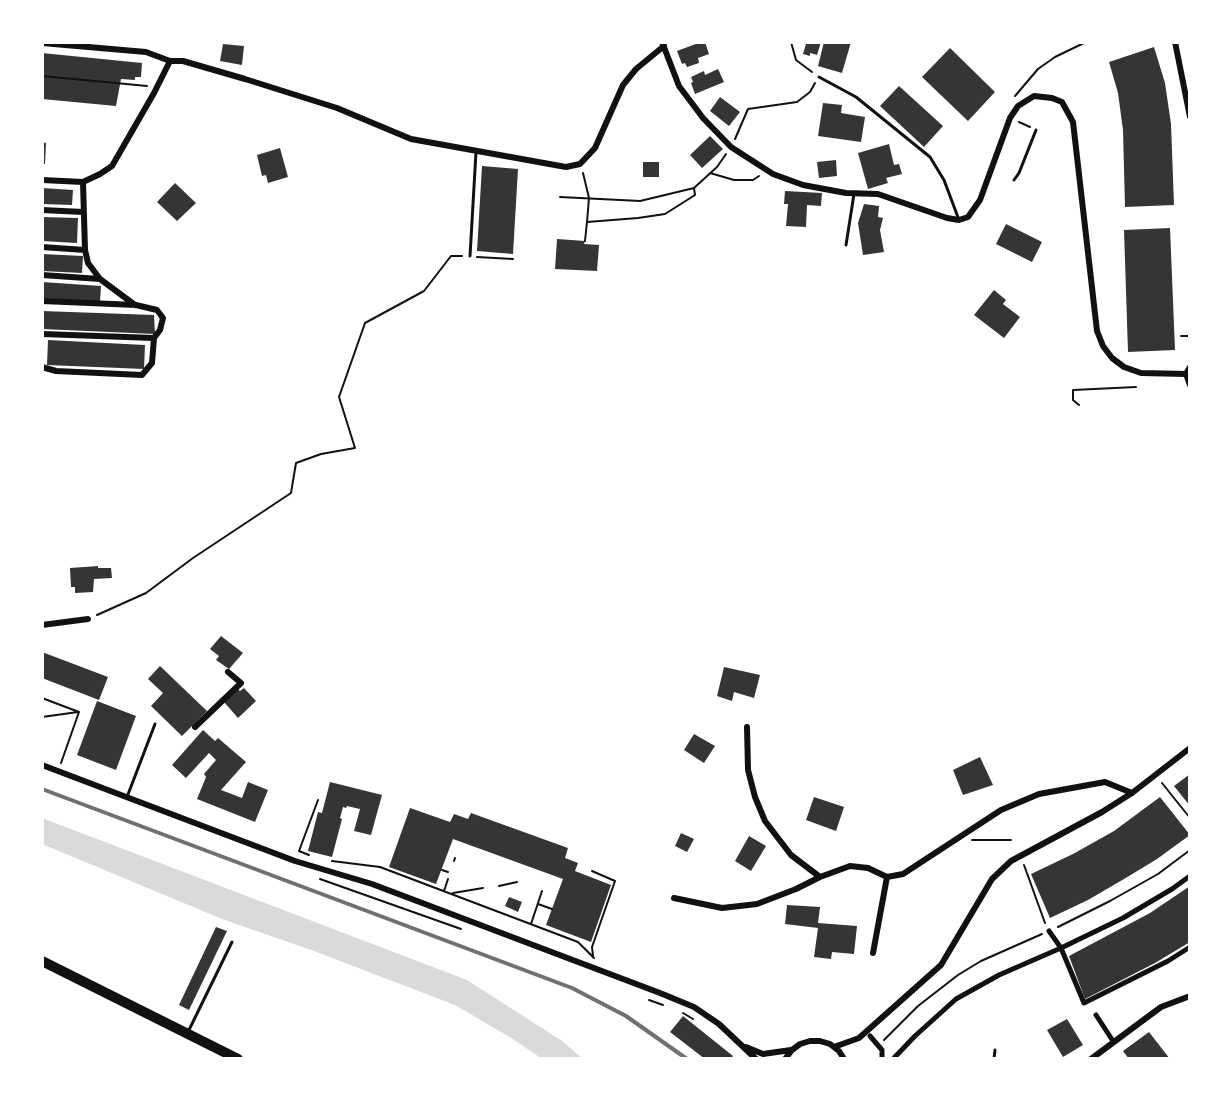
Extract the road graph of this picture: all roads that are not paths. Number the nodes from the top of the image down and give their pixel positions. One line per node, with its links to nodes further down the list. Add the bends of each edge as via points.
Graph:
1 (1175, 42): 6 (street)
2 (42, 43): 4 (street, via 146,52)
3 (663, 44): 8 (street, via 623,86 595,148 580,164 566,167); 12 (street, via 679,86 731,147 768,171 803,184)
4 (170, 60): 8 (street, via 337,108 411,139); 11 (street, via 112,166)
5 (819, 77): 15 (lane, via 856,97 930,157 944,180)
6 (1190, 117)
7 (1036, 130): 10 (lane)
8 (476, 152): 19 (lane)
9 (42, 180): 11 (street)
10 (1014, 180)
11 (83, 182): 14 (street)
12 (854, 193): 15 (street, via 878,194); 16 (lane)
13 (42, 210): 14 (street)
14 (83, 212): 18 (street)
15 (959, 220): 28 (street, via 968,217 980,200 1018,106 1034,96 1062,102 1073,122 1097,331 1103,346 1124,367 1141,373)
16 (846, 245)
17 (42, 247): 18 (street)
18 (85, 250): 21 (street, via 88,263)
19 (470, 256)
20 (42, 275): 21 (street)
21 (100, 279): 23 (street)
22 (42, 301): 23 (street)
23 (136, 305): 25 (street, via 157,310 163,318)
24 (42, 334): 25 (street)
25 (154, 338): 26 (street, via 152,363 142,375)
26 (42, 367)
27 (1190, 367): 28 (street)
28 (1186, 374): 29 (street)
29 (1190, 385)
30 (88, 619): 31 (street)
31 (42, 625)
32 (228, 672): 34 (street, via 241,683)
33 (155, 724): 39 (lane)
34 (195, 727)
35 (747, 727): 41 (street, via 748,771 765,821 791,855)
36 (1190, 748): 38 (street)
37 (42, 765): 39 (street)
38 (1131, 794): 42 (street, via 1105,782 1039,794 1001,810 903,874); 56 (street, via 999,871 941,965 859,1038)
39 (127, 797): 55 (street, via 660,993 694,1008)
40 (1190, 876): 47 (street, via 1123,918)
41 (820, 877): 42 (street, via 850,867 868,868); 43 (street, via 757,904 722,908)
42 (887, 877): 48 (street)
43 (674, 898)
44 (1048, 931): 47 (street)
45 (232, 942): 52 (lane)
46 (1190, 947): 47 (street, via 1084,1004)
47 (1061, 948): 64 (street, via 956,999)
48 (873, 953)
49 (42, 962): 52 (main road)
50 (1190, 996): 54 (street, via 1161,1007)
51 (1096, 1015): 54 (street)
52 (187, 1034): 59 (main road)
53 (870, 1036): 63 (street, via 882,1050)
54 (1113, 1041): 66 (street)
55 (744, 1046): 57 (street, via 763,1054); 60 (street)
56 (834, 1047): 57 (street, via 810,1041); 62 (street)
57 (792, 1050): 61 (street)
58 (994, 1050): 65 (lane)
59 (238, 1059)
60 (756, 1059)
61 (785, 1059)
62 (844, 1059)
63 (882, 1059)
64 (893, 1059)
65 (994, 1059)
66 (1091, 1059)

